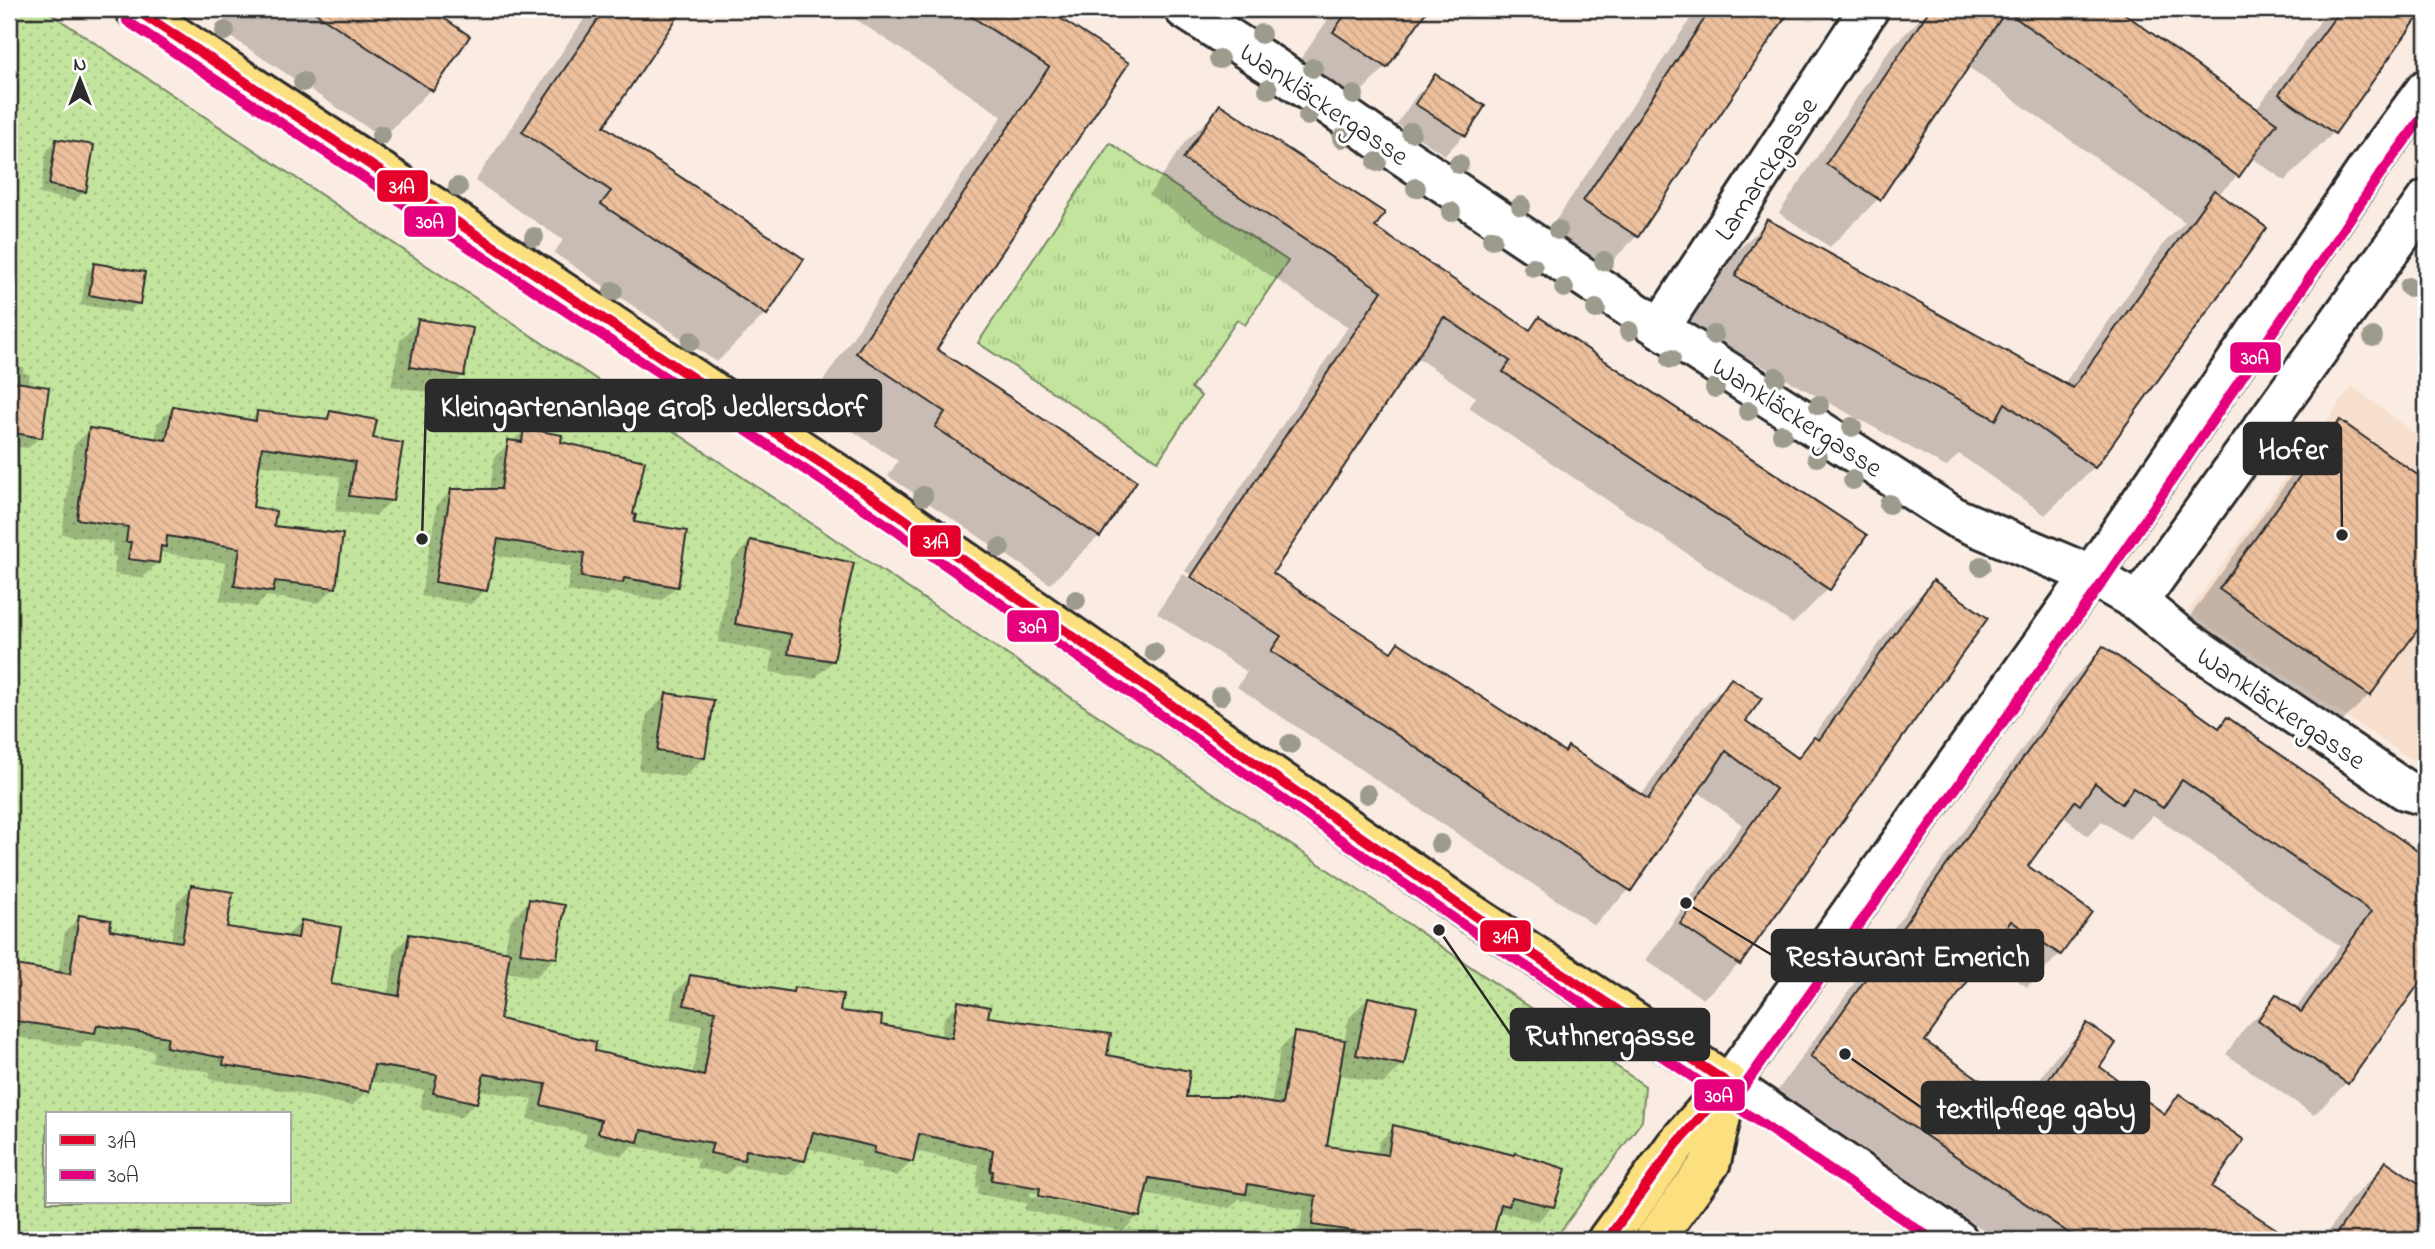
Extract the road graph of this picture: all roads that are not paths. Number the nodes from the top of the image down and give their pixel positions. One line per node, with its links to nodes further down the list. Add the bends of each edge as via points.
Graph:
1 (135, 9): 10 (main road, via 874,498 1466,910)
2 (1184, 9): 6 (street, Wankläckergasse)
3 (1869, 9): 6 (street, Lamarckgasse)
4 (2426, 89): 7 (street)
5 (2426, 200): 8 (street)
6 (1660, 328): 7 (street, Wankläckergasse, via 1956,517)
7 (2091, 575): 8 (street, Wankläckergasse); 10 (street)
8 (2138, 603): 9 (street, Wankläckergasse, via 2405,790)
9 (2426, 796)
10 (1729, 1084): 11 (main road, via 1675,1146); 12 (main road, via 1711,1162); 13 (street)
11 (1607, 1240)
12 (1654, 1240)
13 (1958, 1240)

